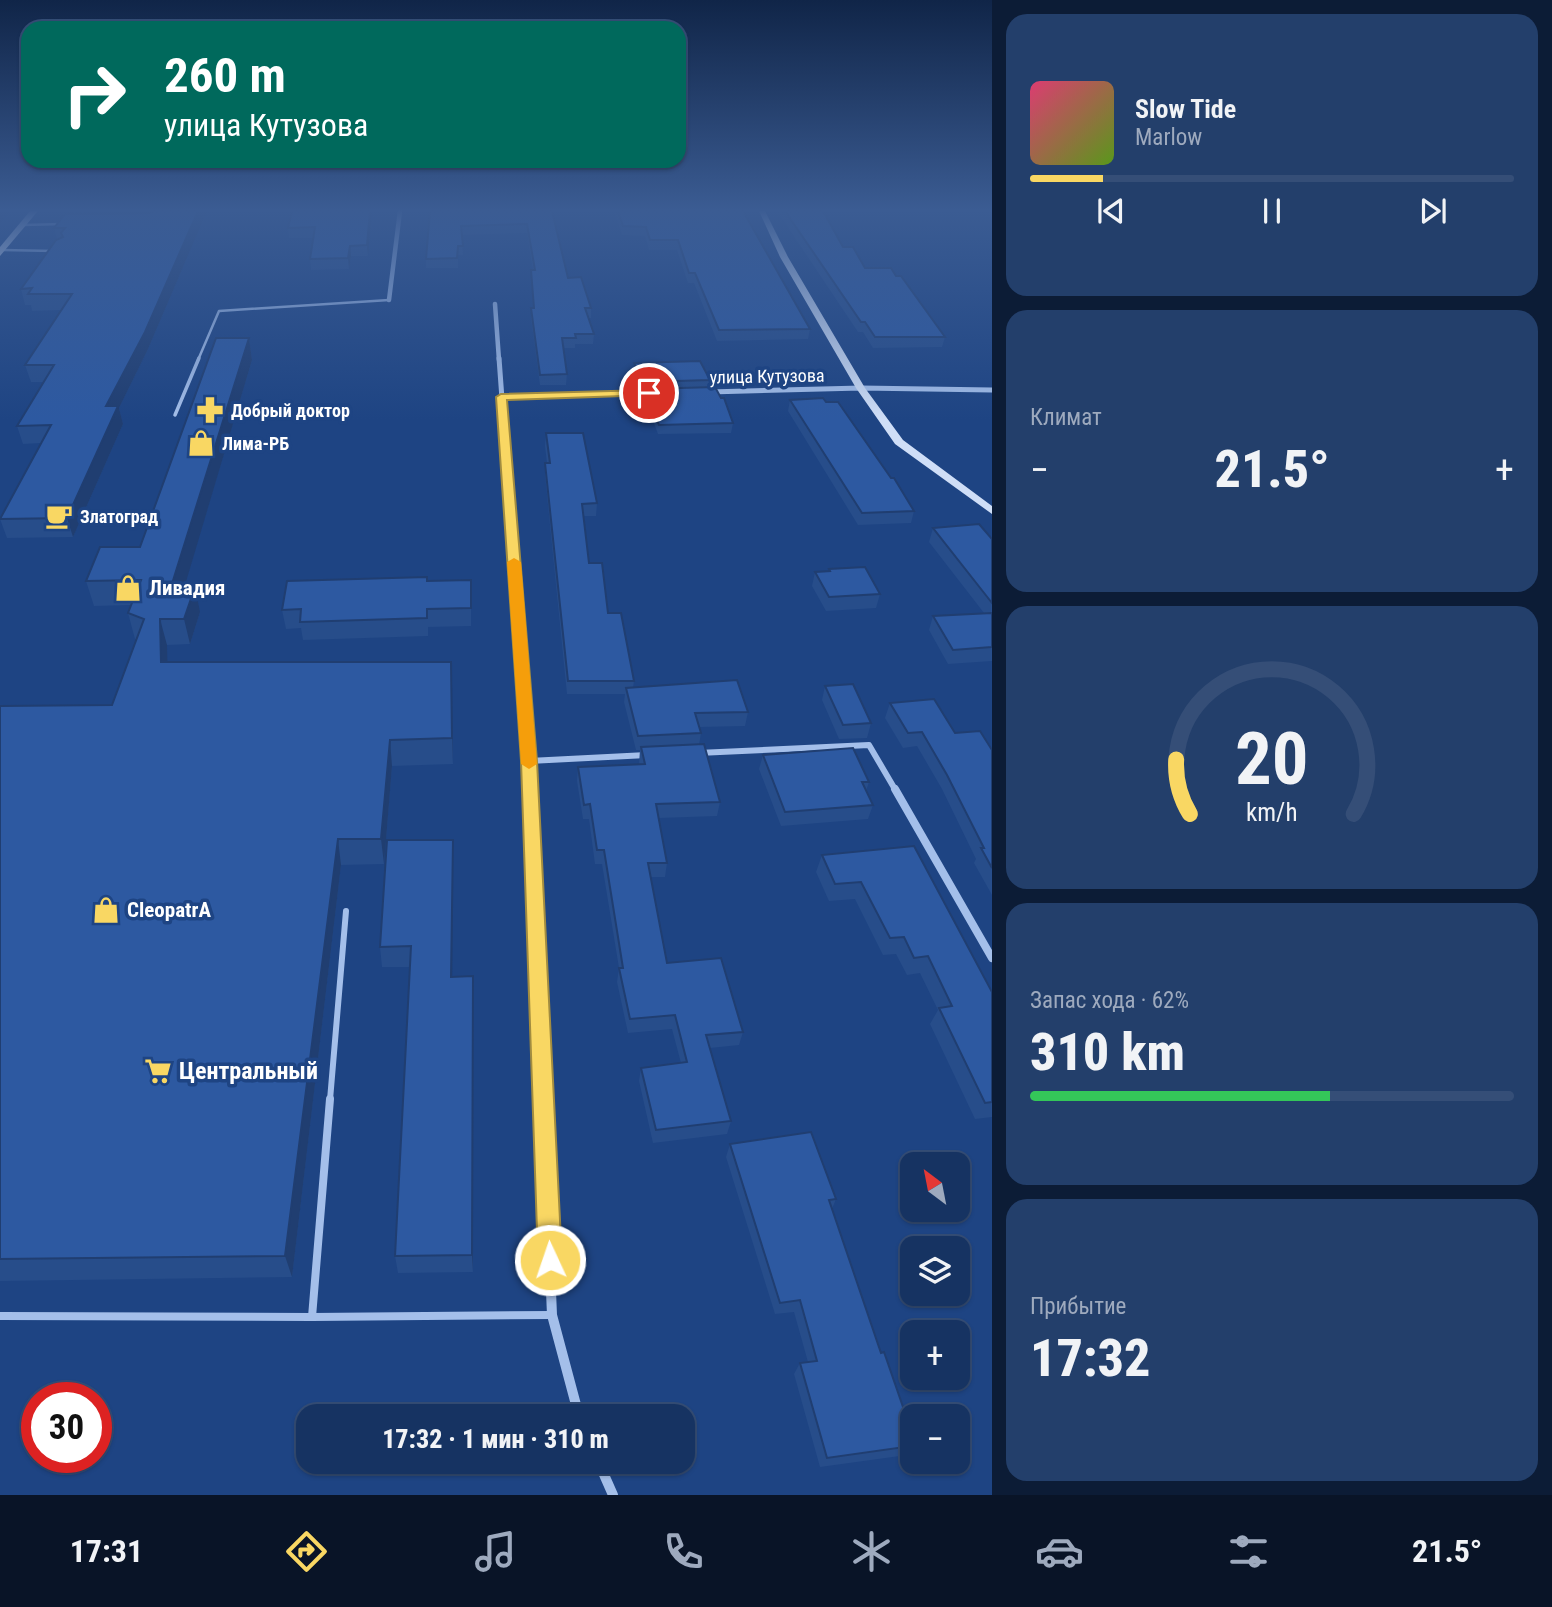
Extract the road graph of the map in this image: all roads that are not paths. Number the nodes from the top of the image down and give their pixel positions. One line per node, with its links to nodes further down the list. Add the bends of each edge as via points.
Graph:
1 (391, 281): 3 (street)
2 (798, 281): 5 (street)
3 (389, 300): 10 (lane, via 219,311)
4 (495, 304): 9 (street)
5 (861, 388): 6 (street, улица Кутузова); 7 (street, улица Кутузова); 11 (street, via 899,442)
6 (992, 390)
7 (695, 392)
8 (653, 393): 9 (street)
9 (501, 397): 14 (street)
10 (175, 415)
11 (992, 511)
12 (692, 753): 16 (street, via 869,746)
13 (652, 755): 14 (street)
14 (529, 761): 17 (street)
15 (346, 911): 19 (lane)
16 (992, 958)
17 (552, 1315): 19 (lane); 20 (street)
18 (0, 1316): 19 (lane)
19 (312, 1317)
20 (576, 1404)
21 (604, 1474): 22 (street)
22 (613, 1495)

